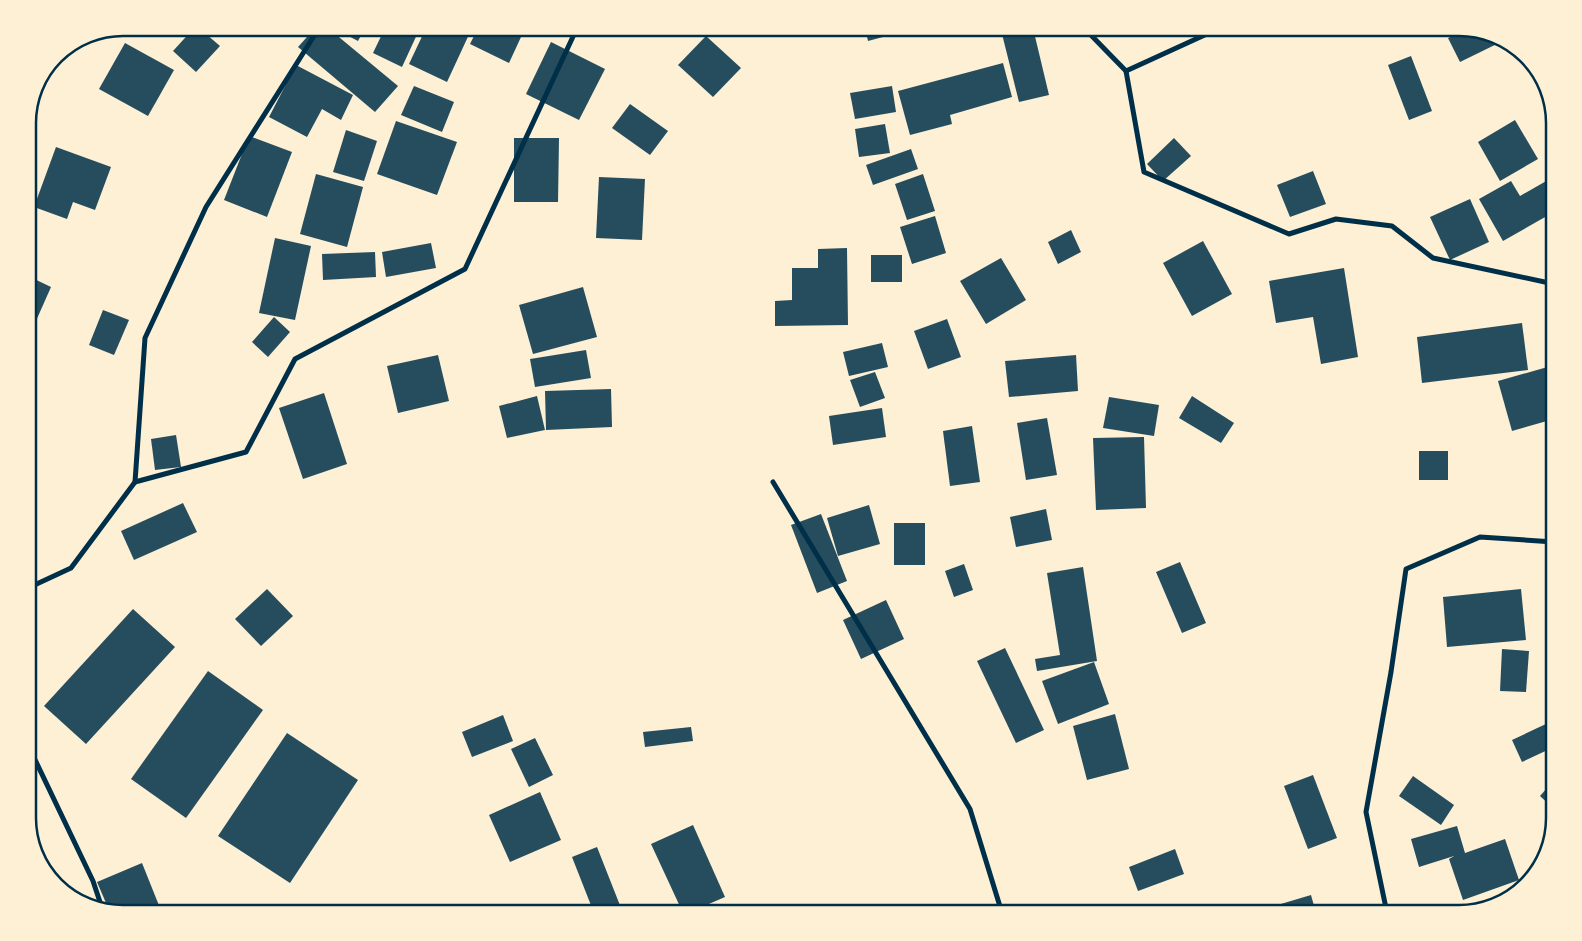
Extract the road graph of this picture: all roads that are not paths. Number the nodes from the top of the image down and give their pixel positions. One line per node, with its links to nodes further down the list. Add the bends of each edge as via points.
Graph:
1 (314, 36): 7 (street, via 206,207 145,338)
2 (573, 36): 7 (street, via 465,269 295,359 246,452)
3 (1092, 36): 5 (street)
4 (1203, 36): 5 (street)
5 (1126, 71): 6 (street, via 1144,172 1289,234 1336,219 1392,226 1433,258)
6 (1546, 282)
7 (135, 482): 10 (street, via 71,568)
8 (772, 482): 13 (street, via 970,809)
9 (1546, 541): 14 (street, via 1480,537 1406,569 1366,812)
10 (36, 584)
11 (36, 762): 12 (street)
12 (100, 902)
13 (999, 905)
14 (1385, 905)

